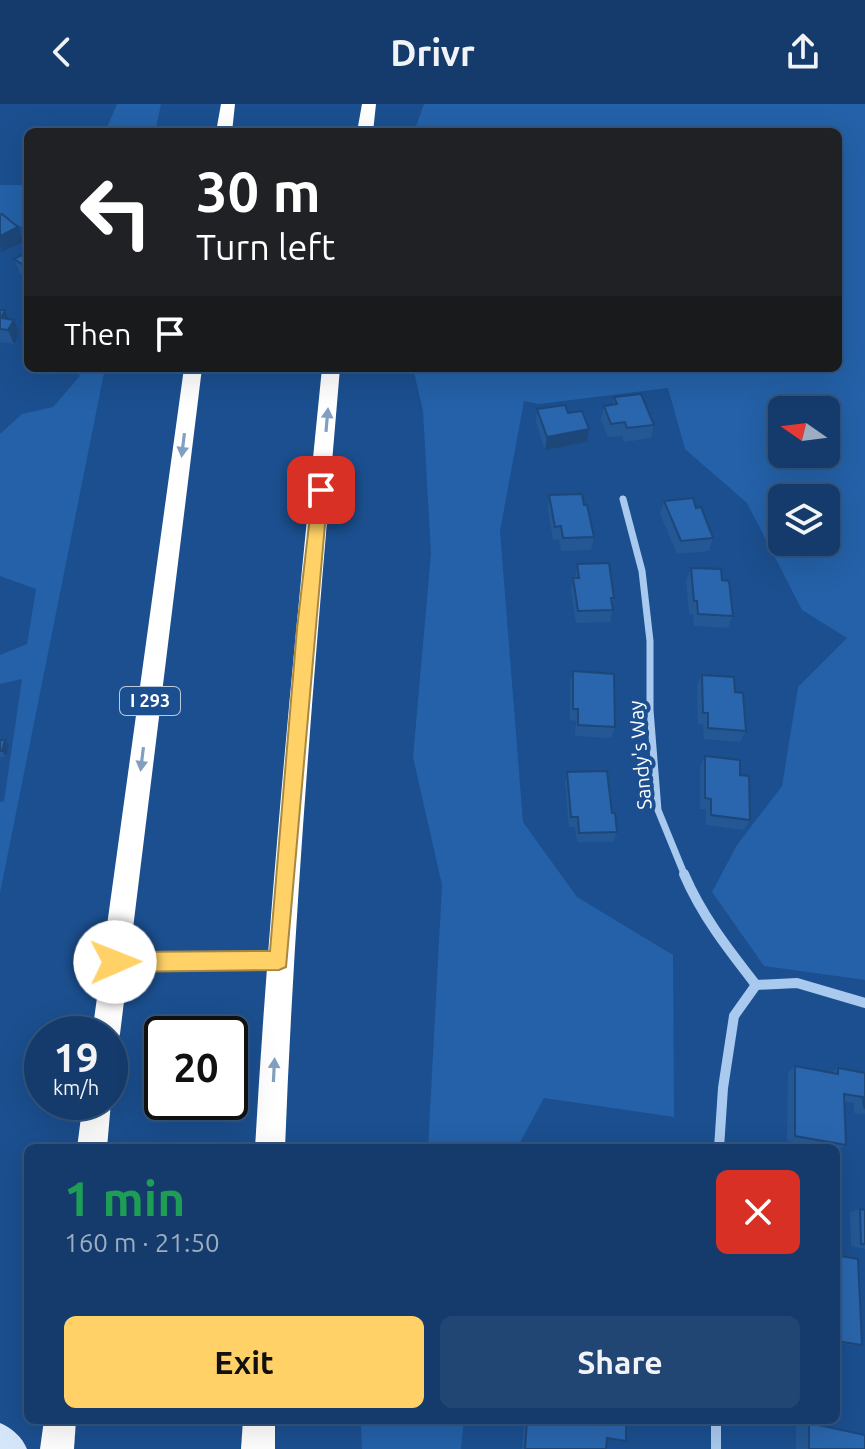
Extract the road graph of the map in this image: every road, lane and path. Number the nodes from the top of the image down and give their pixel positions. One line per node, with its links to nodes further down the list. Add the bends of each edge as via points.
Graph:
1 (228, 104): 3 (highway)
2 (369, 104): 4 (highway)
3 (225, 128)
4 (366, 128)
5 (192, 372): 9 (highway, I 293, one-way to 9)
6 (331, 372): 8 (highway, one-way to 6)
7 (623, 499): 10 (street, Sandy's Way, via 642,571 650,641 658,810 696,902)
8 (279, 960): 9 (lane); 15 (highway, one-way to 8)
9 (115, 962): 12 (highway, I 293)
10 (756, 985): 11 (street, via 797,983); 16 (street, via 734,1016)
11 (865, 1003)
12 (108, 1016)
13 (95, 1120): 14 (highway)
14 (92, 1144)
15 (270, 1144)
16 (719, 1144)
17 (60, 1424): 22 (highway)
18 (259, 1424): 23 (highway)
19 (716, 1424): 24 (street)
20 (0, 1434): 21 (street)
21 (16, 1449)
22 (57, 1449)
23 (258, 1449)
24 (716, 1449)

